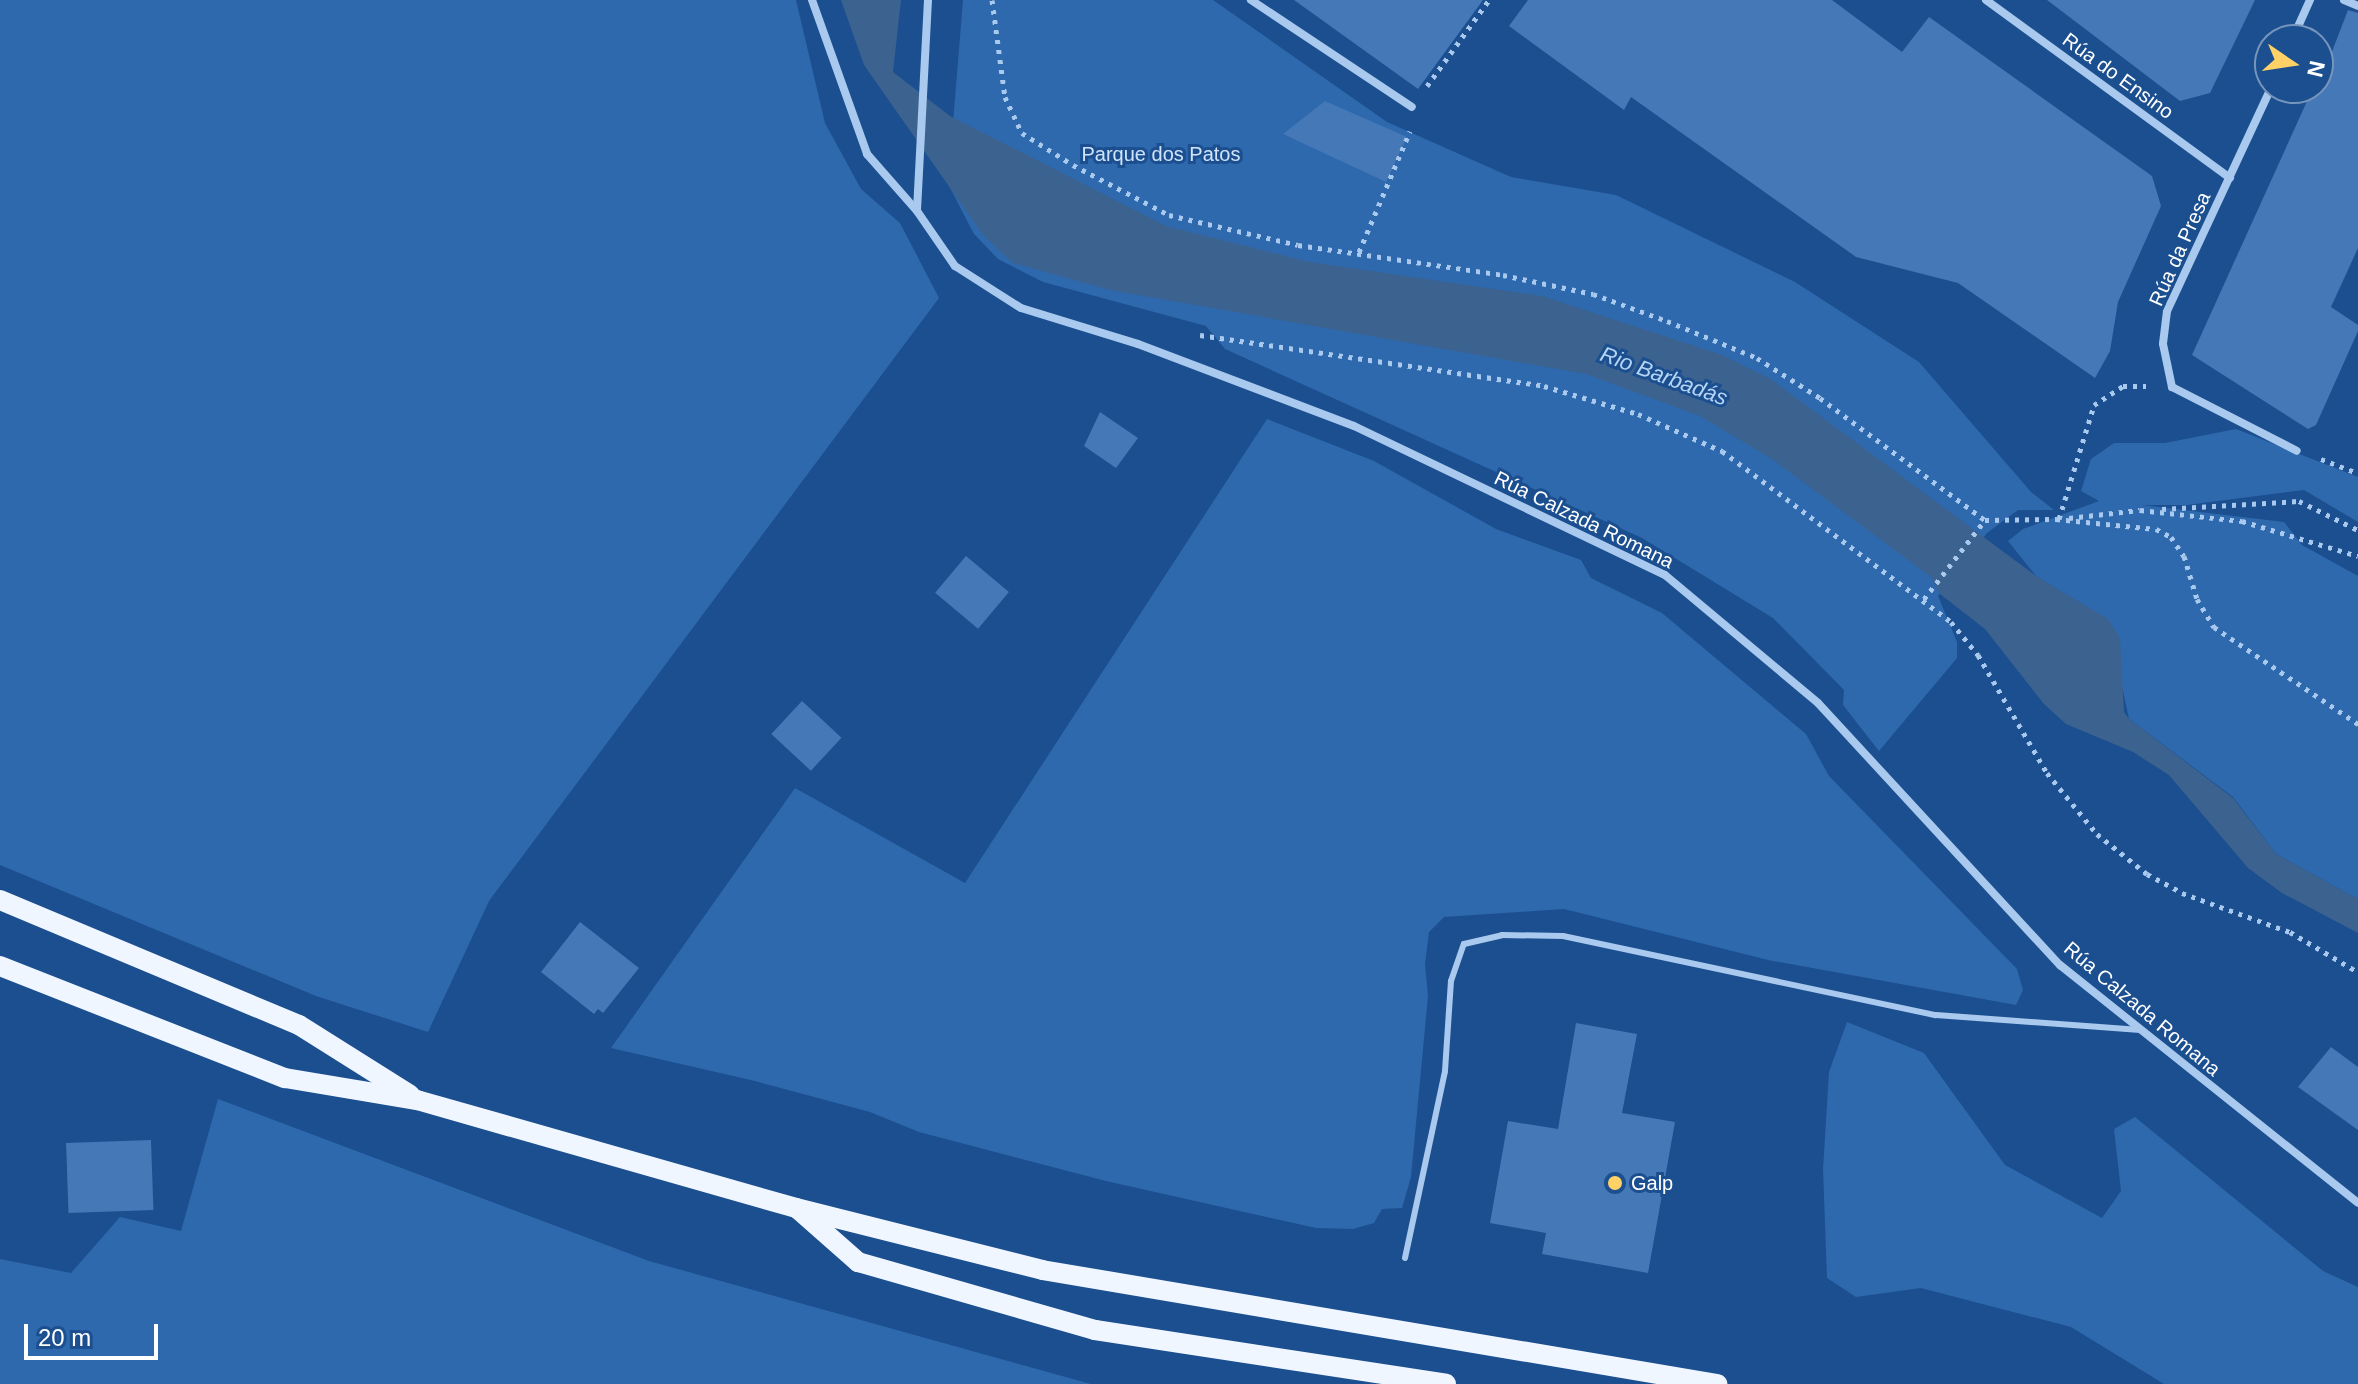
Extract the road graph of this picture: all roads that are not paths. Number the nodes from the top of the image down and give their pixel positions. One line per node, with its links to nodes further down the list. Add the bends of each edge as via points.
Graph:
1 (812, 0): 12 (street, Rúa Calzada Romana, via 867,154)
2 (928, 0): 12 (street)
3 (1251, 0): 10 (street)
4 (1986, 0): 11 (street, Rúa do Ensino)
5 (2310, 0): 8 (street)
6 (2344, 0): 7 (street)
7 (2358, 6)
8 (2299, 24)
9 (2264, 104): 11 (street, Rúa da Presa)
10 (1412, 107)
11 (2230, 178): 13 (street, Rúa da Presa, via 2167,311 2163,344 2172,387)
12 (917, 211): 16 (street, Rúa Calzada Romana, via 955,266 1021,308 1138,344 1354,426 1665,575 1818,703 2060,965)
13 (2297, 451)
14 (0, 900): 17 (main road, via 299,1025)
15 (0, 966): 17 (main road, via 285,1078)
16 (2140, 1030): 18 (street, Rúa Calzada Romana); 20 (lane, via 1936,1015 1563,936 1502,935 1464,944 1451,981 1445,1071)
17 (417, 1100): 19 (main road)
18 (2358, 1203)
19 (796, 1208): 21 (main road, via 858,1262 1095,1330); 22 (main road, via 1042,1270)
20 (1405, 1258)
21 (1446, 1384)
22 (1717, 1384)

